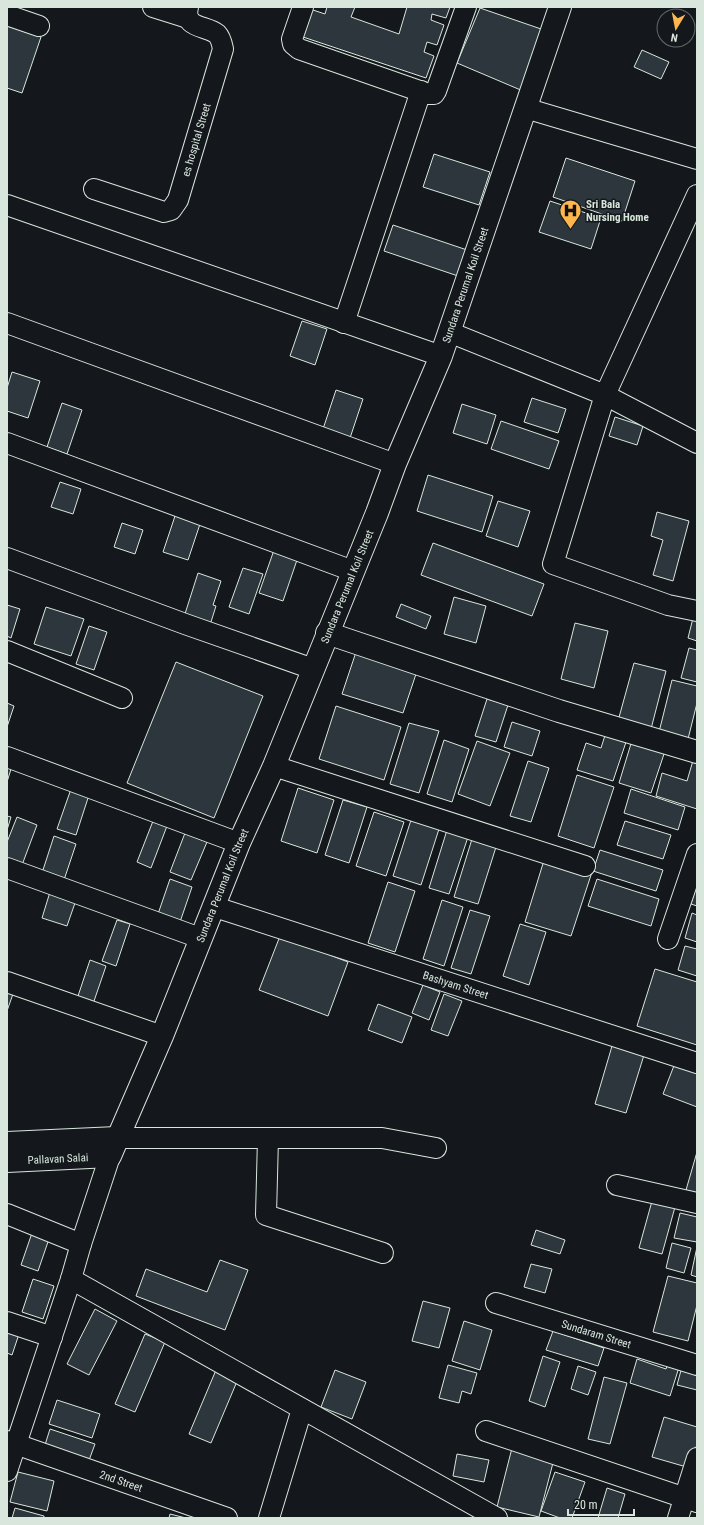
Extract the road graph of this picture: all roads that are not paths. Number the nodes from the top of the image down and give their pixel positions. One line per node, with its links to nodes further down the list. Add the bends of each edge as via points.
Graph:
1 (153, 7): 5 (street)
2 (303, 7): 8 (street, via 292,39 293,44 299,49)
3 (466, 7): 8 (street, via 436,91 434,94)
4 (560, 7): 9 (street, Sundara Perumal Koil Street)
5 (188, 13): 11 (street, es hospital Street, via 195,25 217,34 223,49 178,200 170,210 164,212)
6 (7, 15): 7 (street)
7 (39, 26)
8 (421, 91): 15 (street)
9 (525, 108): 10 (street); 16 (street, Sundara Perumal Koil Street)
10 (697, 159)
11 (94, 189)
12 (697, 195): 18 (street)
13 (9, 211): 15 (street)
14 (7, 323): 21 (street)
15 (344, 323): 17 (street)
16 (449, 332): 17 (street, Sundara Perumal Koil Street); 18 (street)
17 (441, 356): 21 (street, Sundara Perumal Koil Street)
18 (605, 394): 20 (street); 24 (street, via 553,564 668,605)
19 (7, 443): 23 (street)
20 (697, 443)
21 (395, 464): 23 (street, Sundara Perumal Koil Street)
22 (7, 558): 27 (street)
23 (353, 571): 25 (street, Sundara Perumal Koil Street)
24 (697, 611)
25 (327, 633): 27 (street, Sundara Perumal Koil Street); 29 (street, via 559,711)
26 (7, 651): 28 (street)
27 (312, 669): 31 (street, Sundara Perumal Koil Street)
28 (122, 698)
29 (697, 752)
30 (7, 757): 32 (street)
31 (274, 766): 32 (street, Sundara Perumal Koil Street); 34 (street)
32 (239, 843): 36 (street, Sundara Perumal Koil Street)
33 (697, 854): 38 (street)
34 (585, 866)
35 (7, 868): 37 (street)
36 (214, 907): 37 (street, Sundara Perumal Koil Street); 41 (street, Bashyam Street)
37 (200, 938): 40 (street, Sundara Perumal Koil Street)
38 (668, 939)
39 (7, 982): 40 (street)
40 (162, 1036): 44 (street, Sundara Perumal Koil Street)
41 (697, 1064)
42 (268, 1138): 44 (street); 45 (street, via 382,1138); 51 (street, via 266,1216)
43 (7, 1143): 44 (street)
44 (113, 1147): 46 (street, Pallavan Salai); 50 (street)
45 (436, 1148)
46 (7, 1161)
47 (617, 1185): 48 (street)
48 (697, 1203)
49 (7, 1214): 50 (street)
50 (81, 1244): 52 (street)
51 (383, 1253)
52 (71, 1279): 55 (street); 57 (street)
53 (496, 1303): 56 (street, Sundaram Street)
54 (7, 1322): 55 (street)
55 (52, 1337): 59 (street)
56 (697, 1364)
57 (302, 1409): 64 (street); 65 (street)
58 (486, 1431): 62 (street)
59 (11, 1443): 61 (street); 63 (street, 2nd Street)
60 (697, 1458): 62 (street)
61 (7, 1471)
62 (691, 1499): 66 (street)
63 (227, 1518)
64 (270, 1518)
65 (497, 1518)
66 (678, 1518)

